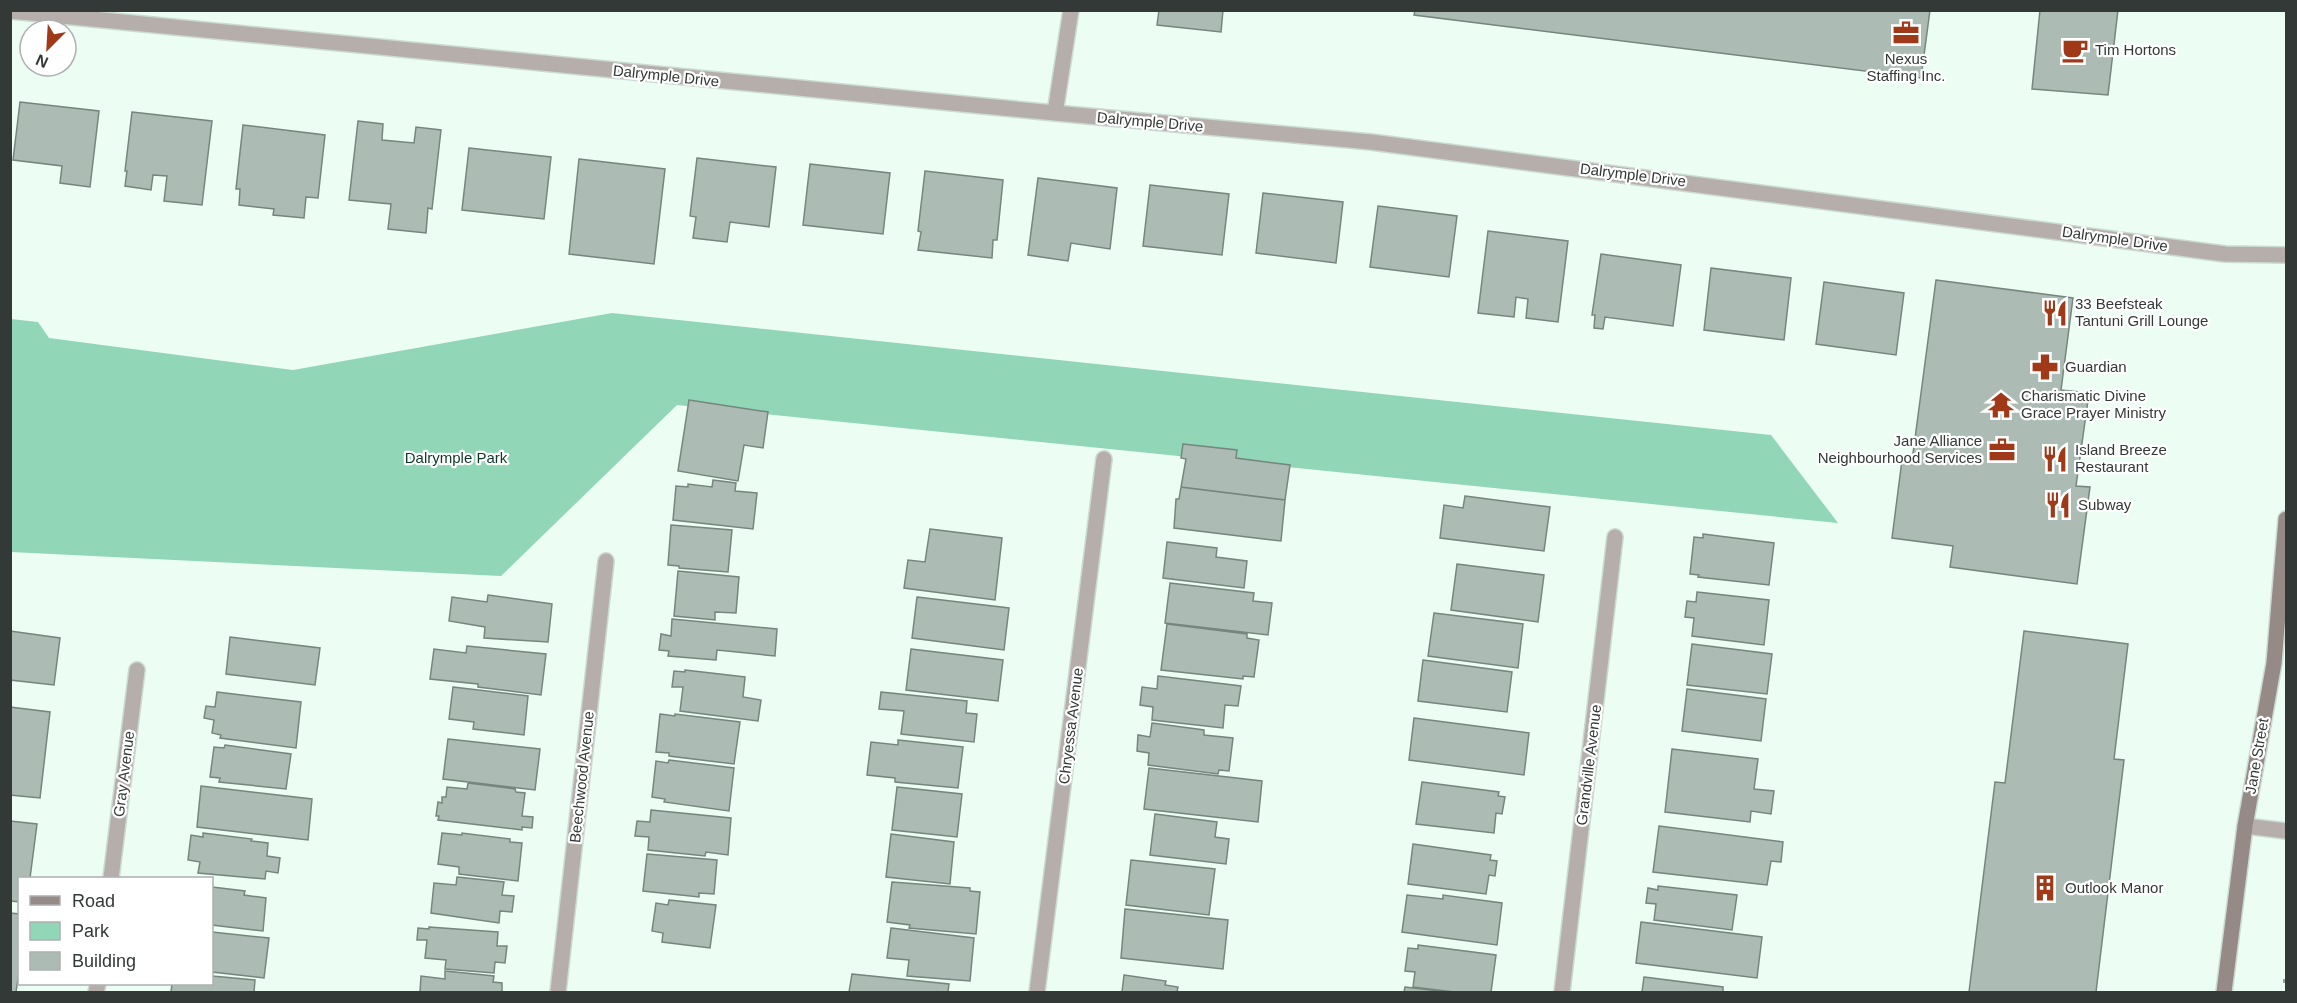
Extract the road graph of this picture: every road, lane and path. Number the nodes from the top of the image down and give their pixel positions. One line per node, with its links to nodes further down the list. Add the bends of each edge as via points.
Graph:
1 (1071, 10): 4 (street)
2 (10, 11): 3 (street, Dalrymple Drive)
3 (87, 15): 4 (street, Dalrymple Drive)
4 (1055, 113): 5 (street, Dalrymple Drive, via 1371,142 2225,254)
5 (2286, 255)
6 (1104, 459): 15 (street, Chryessa Avenue)
7 (2286, 519): 11 (main road, Jane Street, via 2274,663)
8 (1616, 537): 16 (street, Grandville Avenue)
9 (606, 561): 14 (street, Beechwood Avenue)
10 (137, 670): 13 (street, Gray Avenue)
11 (2245, 826): 12 (street); 17 (main road, Jane Street)
12 (2286, 831)
13 (111, 877)
14 (558, 993)
15 (1037, 993)
16 (1562, 993)
17 (2224, 993)

